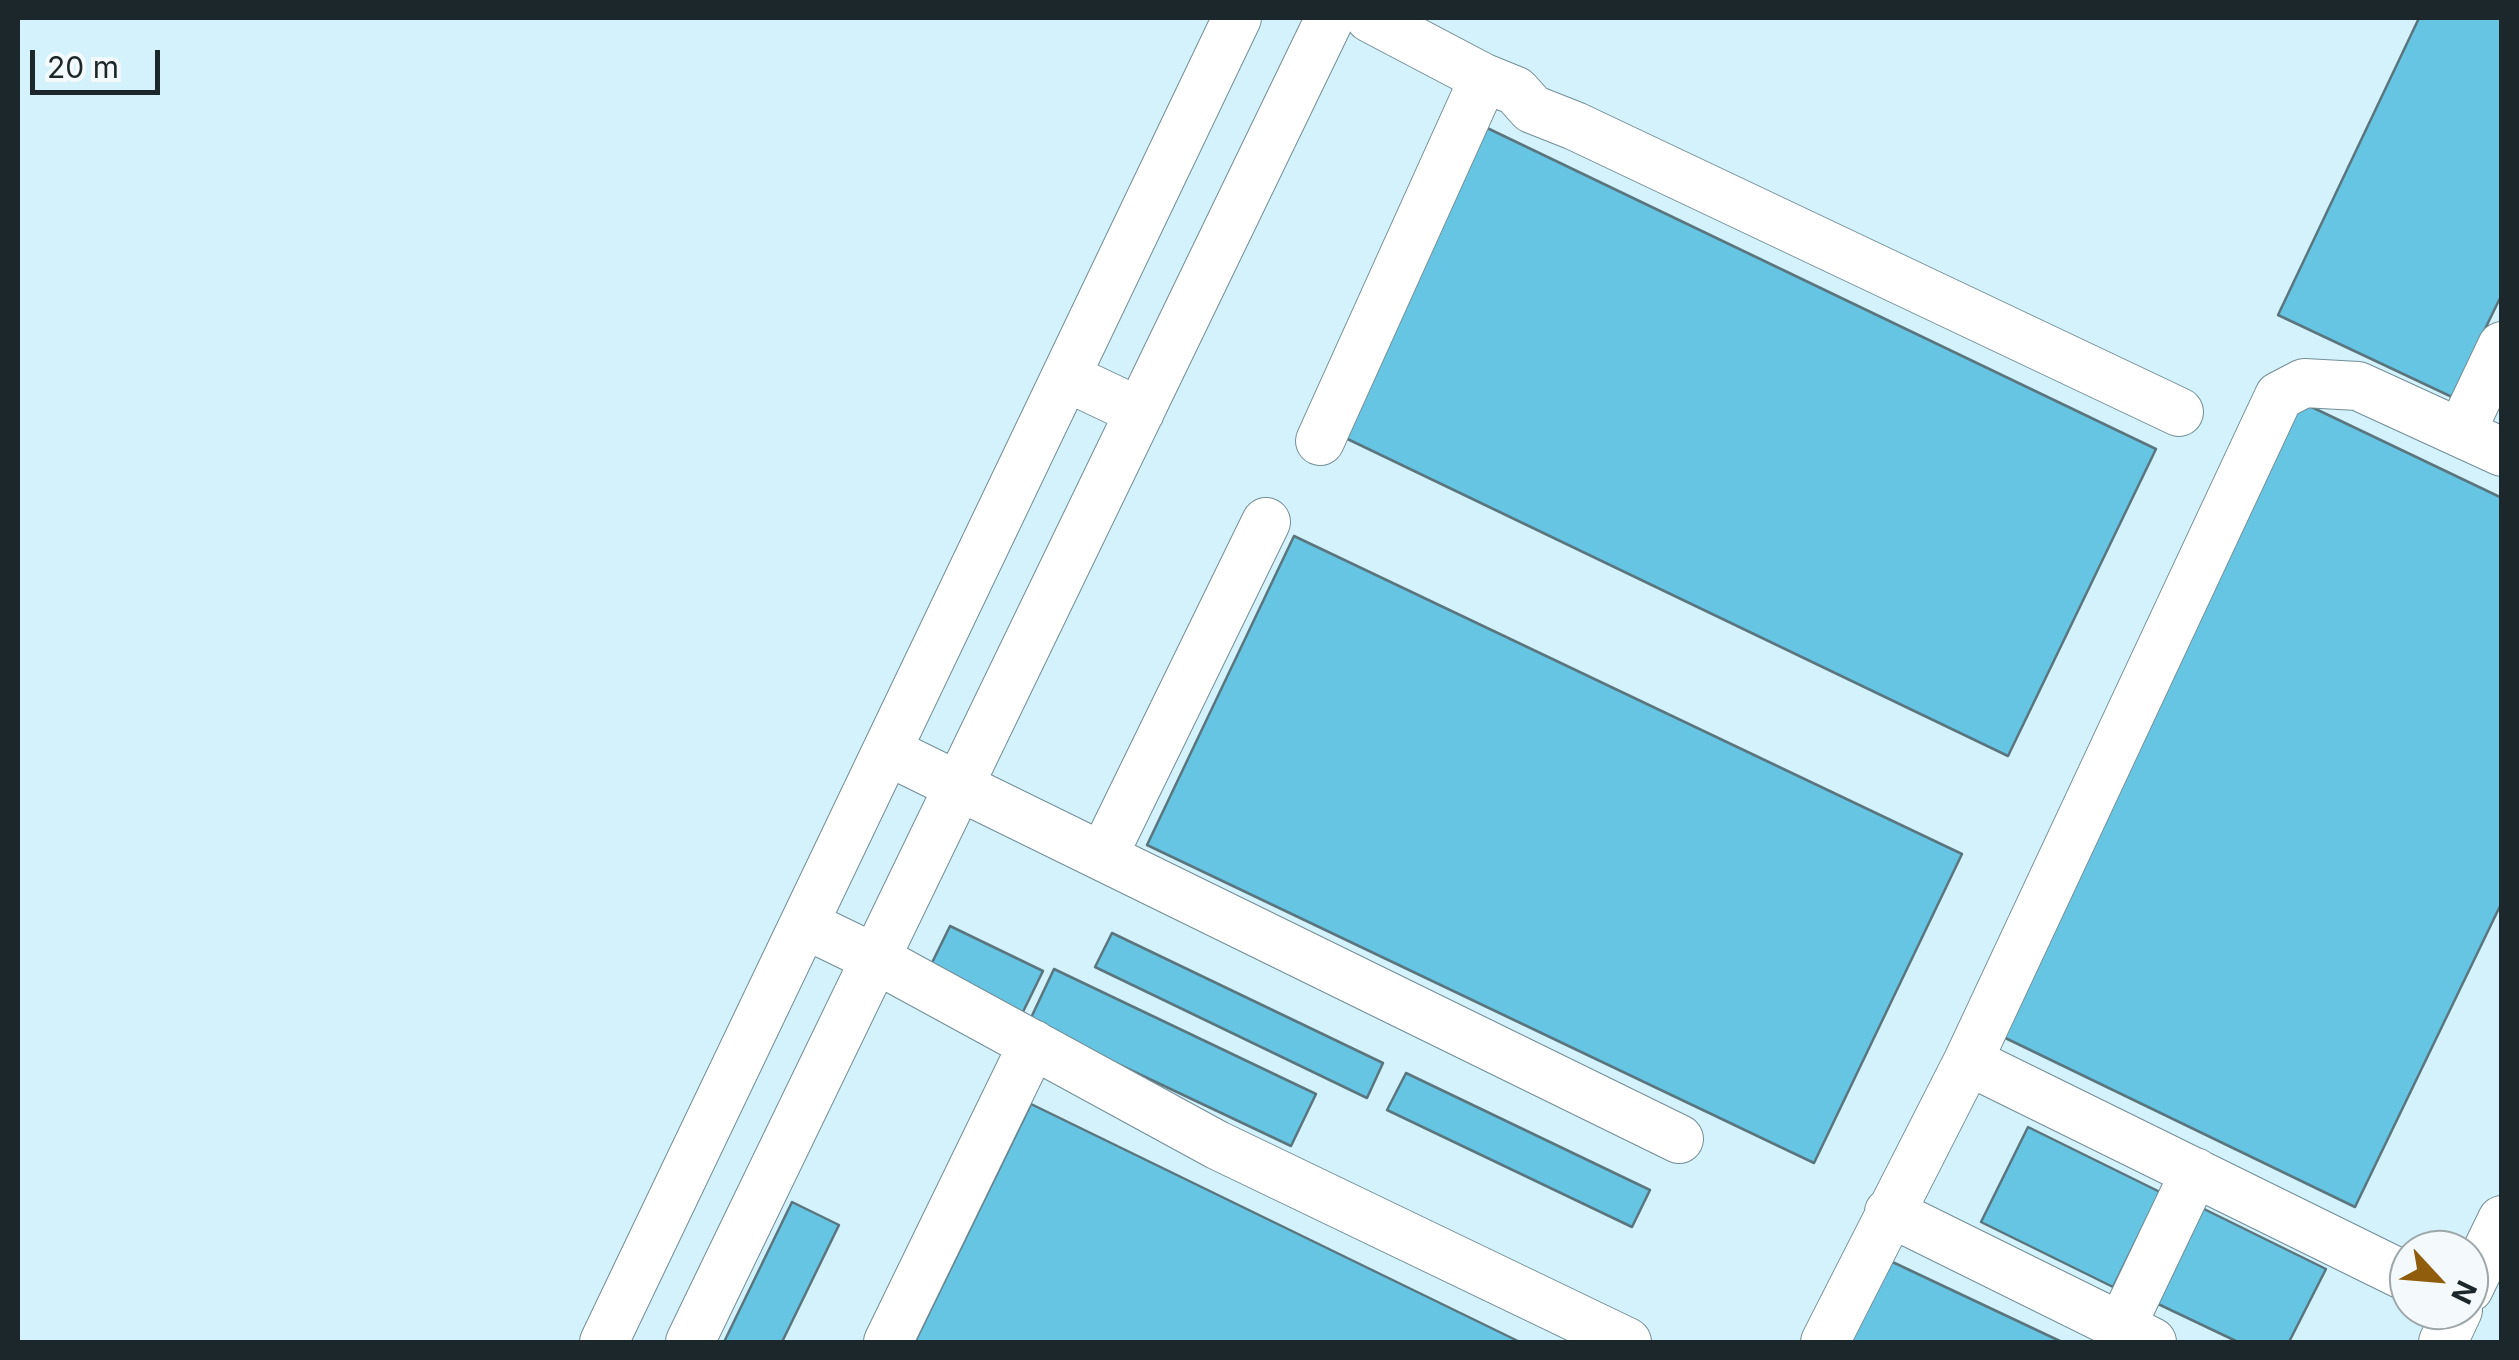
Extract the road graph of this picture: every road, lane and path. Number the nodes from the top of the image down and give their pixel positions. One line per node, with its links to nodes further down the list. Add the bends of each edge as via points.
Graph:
1 (1237, 18): 6 (lane)
2 (1330, 18): 7 (lane)
3 (1370, 18): 4 (lane)
4 (1484, 78): 8 (lane, via 1516,91 1532,109); 9 (lane)
5 (2502, 346): 10 (lane)
6 (1066, 376): 7 (lane); 12 (lane)
7 (1140, 412): 13 (lane)
8 (2179, 412)
9 (1320, 441)
10 (2481, 442): 18 (lane, via 2358,386 2304,383 2279,396)
11 (1266, 522): 14 (lane)
12 (887, 751): 13 (lane); 15 (lane)
13 (958, 788): 14 (lane); 16 (lane)
14 (1104, 856): 19 (lane)
15 (804, 924): 16 (lane); 26 (lane)
16 (876, 959): 17 (lane); 27 (lane)
17 (1033, 1044): 28 (lane); 29 (lane, via 1218,1144)
18 (1968, 1060): 20 (lane); 21 (lane)
19 (1679, 1139)
20 (2195, 1172): 24 (lane); 25 (lane)
21 (1890, 1212): 25 (lane); 30 (lane)
22 (2502, 1220): 23 (lane)
23 (2489, 1247)
24 (2389, 1268)
25 (2136, 1335)
26 (604, 1342)
27 (690, 1342)
28 (888, 1342)
29 (1627, 1342)
30 (1825, 1342)

